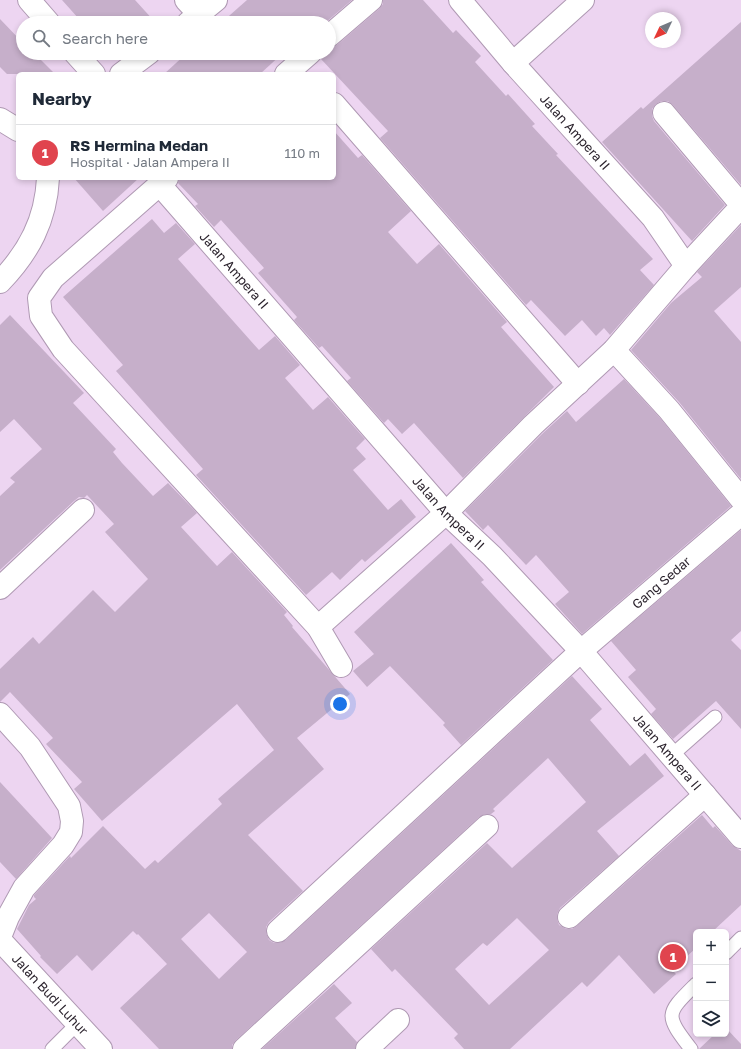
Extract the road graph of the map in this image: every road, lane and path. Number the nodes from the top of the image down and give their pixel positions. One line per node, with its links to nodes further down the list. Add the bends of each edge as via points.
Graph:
1 (29, 0): 7 (street)
2 (216, 0): 6 (street)
3 (371, 0): 8 (street)
4 (460, 0): 11 (street, Jalan Ampera II)
5 (583, 0): 11 (street)
6 (191, 12)
7 (43, 16)
8 (336, 30)
9 (81, 60): 12 (street)
10 (140, 60): 13 (street)
11 (514, 63): 20 (street, Jalan Ampera II, via 653,218)
12 (92, 72)
13 (124, 72)
14 (336, 106): 23 (street)
15 (664, 113): 20 (street, via 739,205 737,211)
16 (0, 119): 17 (street)
17 (16, 129)
18 (48, 180): 21 (street, via 43,211 32,240 14,267)
19 (164, 181): 26 (street, Jalan Ampera II); 29 (street, via 53,278 39,298 41,316 63,349)
20 (686, 266): 22 (street)
21 (0, 282)
22 (614, 350): 23 (street); 24 (street, via 669,410)
23 (578, 384): 26 (street, via 533,425)
24 (741, 499)
25 (83, 510): 28 (street)
26 (446, 513): 29 (street); 30 (street, Jalan Ampera II, via 492,556)
27 (741, 514): 30 (street, Gang Sedar)
28 (0, 588)
29 (318, 627): 31 (street)
30 (581, 651): 34 (street, Jalan Ampera II); 39 (street, Gang Sedar)
31 (341, 666)
32 (0, 714): 40 (street, via 30,747 69,806 72,821 71,832 63,845 24,888)
33 (715, 717): 34 (lane)
34 (671, 756): 35 (street, Jalan Ampera II)
35 (705, 795): 37 (street, Jalan Ampera II); 38 (street)
36 (487, 826): 49 (street)
37 (741, 838)
38 (569, 917)
39 (278, 931)
40 (0, 937)
41 (741, 938): 43 (lane)
42 (0, 940): 46 (street, Jalan Budi Luhur)
43 (729, 950)
44 (693, 987): 51 (lane, via 672,1010 671,1018 676,1031)
45 (398, 1020): 50 (street)
46 (77, 1024): 47 (lane); 48 (street, Jalan Budi Luhur)
47 (52, 1049)
48 (101, 1049)
49 (244, 1049)
50 (367, 1049)
51 (691, 1049)

